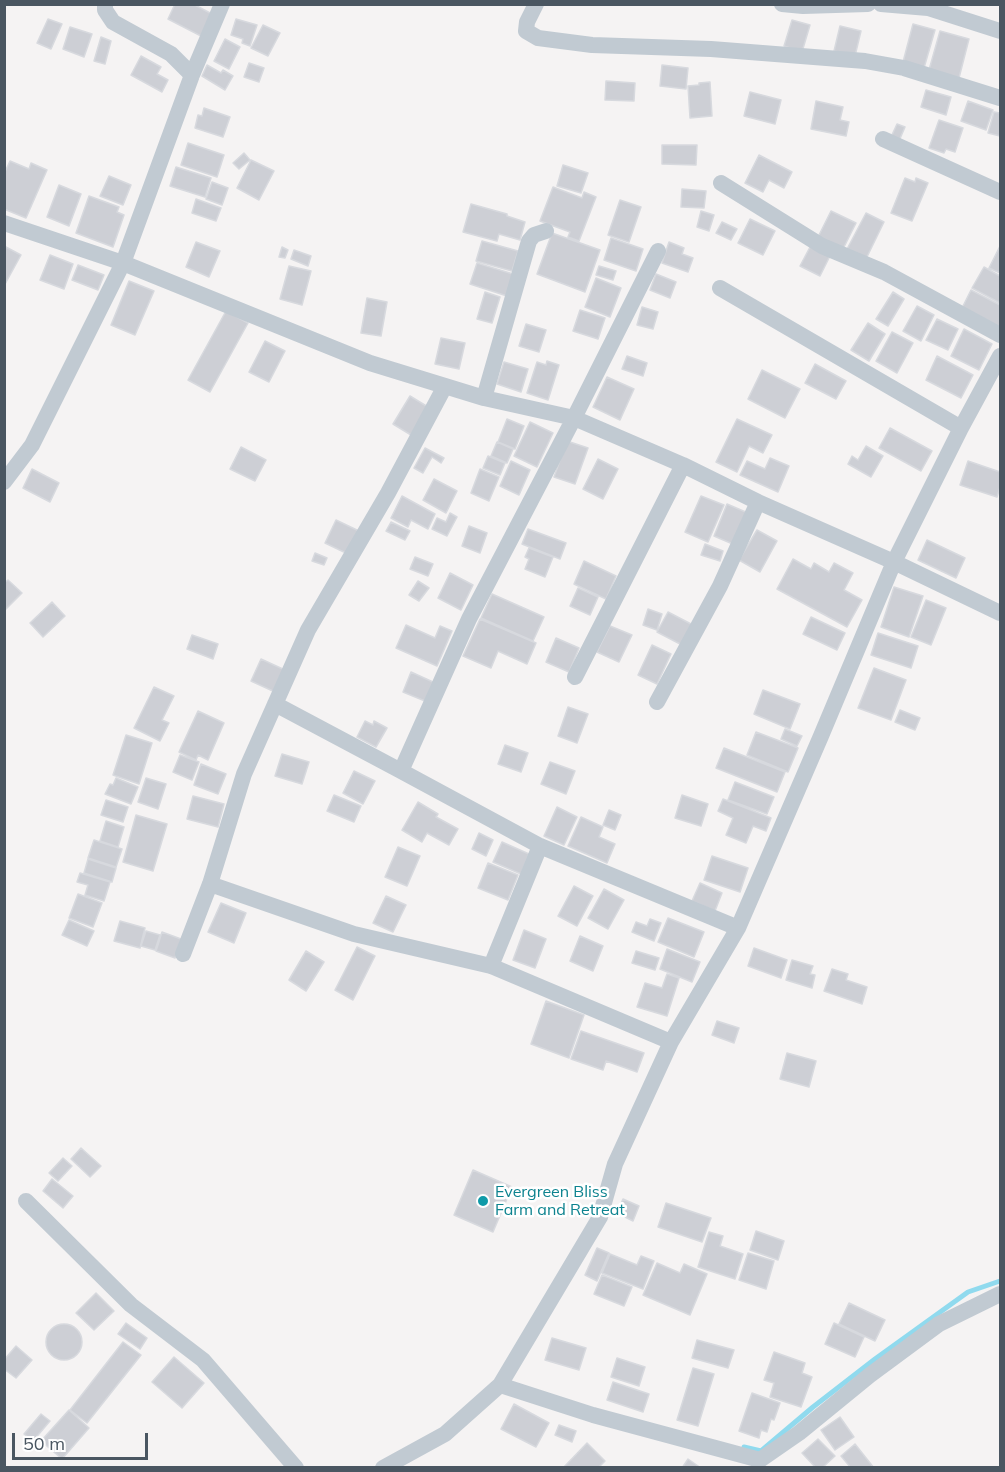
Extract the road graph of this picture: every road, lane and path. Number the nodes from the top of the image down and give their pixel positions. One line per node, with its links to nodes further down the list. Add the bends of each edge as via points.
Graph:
1 (105, 4): 8 (street, via 113,22 171,54)
2 (222, 4): 8 (street)
3 (536, 4): 9 (street, via 526,30 538,38 592,45 865,61 904,68)
4 (782, 4): 5 (street)
5 (868, 4)
6 (881, 4): 7 (street, via 928,8)
7 (1000, 31)
8 (192, 75): 16 (street)
9 (1000, 98)
10 (883, 139): 12 (street)
11 (721, 183): 18 (street, via 822,246 884,272)
12 (1000, 192)
13 (4, 223): 16 (street)
14 (546, 231): 21 (street, via 529,241)
15 (658, 251): 22 (street)
16 (123, 263): 20 (street, via 370,363); 25 (street, via 32,445)
17 (720, 288): 23 (street)
18 (1000, 335)
19 (1000, 356): 23 (street)
20 (445, 386): 21 (street); 31 (street, via 308,630)
21 (484, 398): 22 (street)
22 (574, 418): 24 (street); 32 (street, via 469,619)
23 (961, 428): 27 (street)
24 (682, 465): 26 (street); 29 (street)
25 (4, 482)
26 (758, 502): 27 (street); 30 (street, via 720,586)
27 (894, 562): 28 (street); 35 (street)
28 (1000, 613)
29 (575, 677)
30 (657, 702)
31 (275, 704): 32 (street); 34 (street, via 244,774)
32 (401, 771): 33 (street)
33 (540, 846): 35 (street); 37 (street)
34 (210, 884): 36 (street); 37 (street, via 354,934)
35 (738, 928): 38 (street)
36 (183, 954)
37 (491, 966): 38 (street)
38 (671, 1042): 41 (street, via 615,1164 600,1217)
39 (26, 1201): 43 (street, via 131,1305 203,1360)
40 (1000, 1294): 42 (street, via 939,1324 760,1460)
41 (500, 1385): 42 (street); 44 (street, via 445,1434)
42 (729, 1452): 45 (street)
43 (296, 1467)
44 (383, 1467)
45 (720, 1467)

